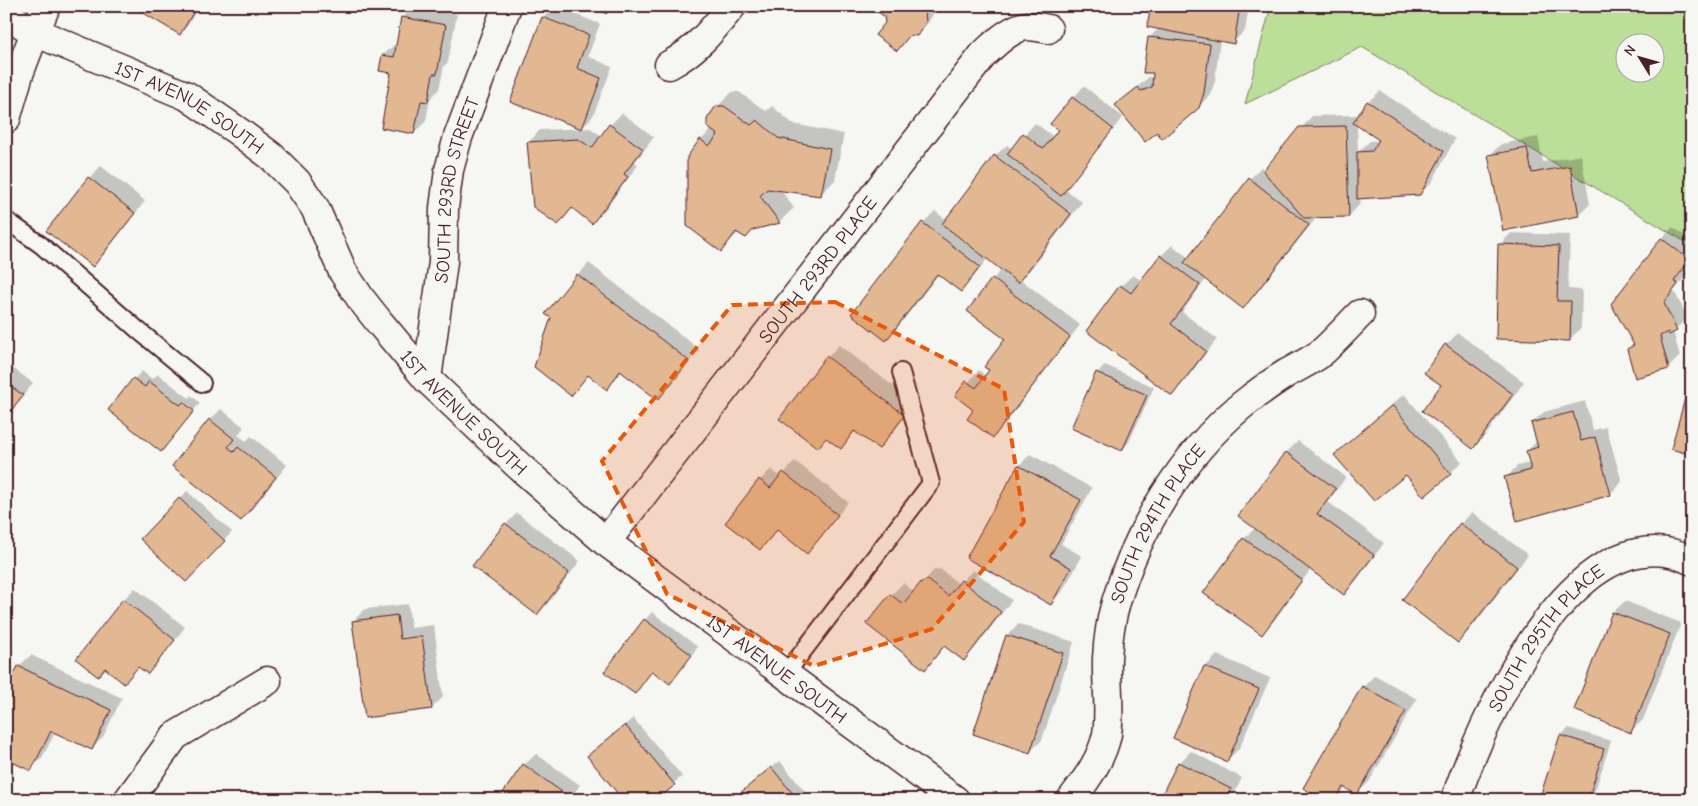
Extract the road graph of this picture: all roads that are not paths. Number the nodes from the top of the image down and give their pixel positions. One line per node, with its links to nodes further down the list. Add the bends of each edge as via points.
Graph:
1 (46, 6): 6 (street)
2 (506, 6): 12 (street, SOUTH 293RD STREET, via 449,170 444,208 443,262)
3 (732, 6): 7 (street, via 695,48)
4 (6, 15): 6 (street, 1ST AVENUE SOUTH)
5 (1048, 29): 14 (street, SOUTH 293RD PLACE, via 1026,26 994,44 983,55)
6 (36, 32): 8 (street, via 19,74); 12 (street, 1ST AVENUE SOUTH, via 187,96 271,156 297,182 314,208 343,272 361,299)
7 (669, 65)
8 (7, 117)
9 (6, 220): 13 (lane, via 41,245)
10 (1360, 314): 20 (street, SOUTH 294TH PLACE, via 1320,354 1269,384 1210,436 1183,468 1144,531 1115,603 1107,658 1107,734 1091,772)
11 (901, 372): 16 (lane, via 931,483)
12 (427, 379): 14 (street, 1ST AVENUE SOUTH)
13 (202, 383)
14 (606, 542): 16 (street, 1ST AVENUE SOUTH)
15 (1692, 561): 21 (street, SOUTH 295TH PLACE, via 1659,551 1624,556 1577,586 1560,603 1508,683 1482,733)
16 (785, 675): 19 (street, 1ST AVENUE SOUTH)
17 (266, 681): 18 (street, via 176,736)
18 (128, 800)
19 (955, 800)
20 (1071, 800)
21 (1454, 800)

